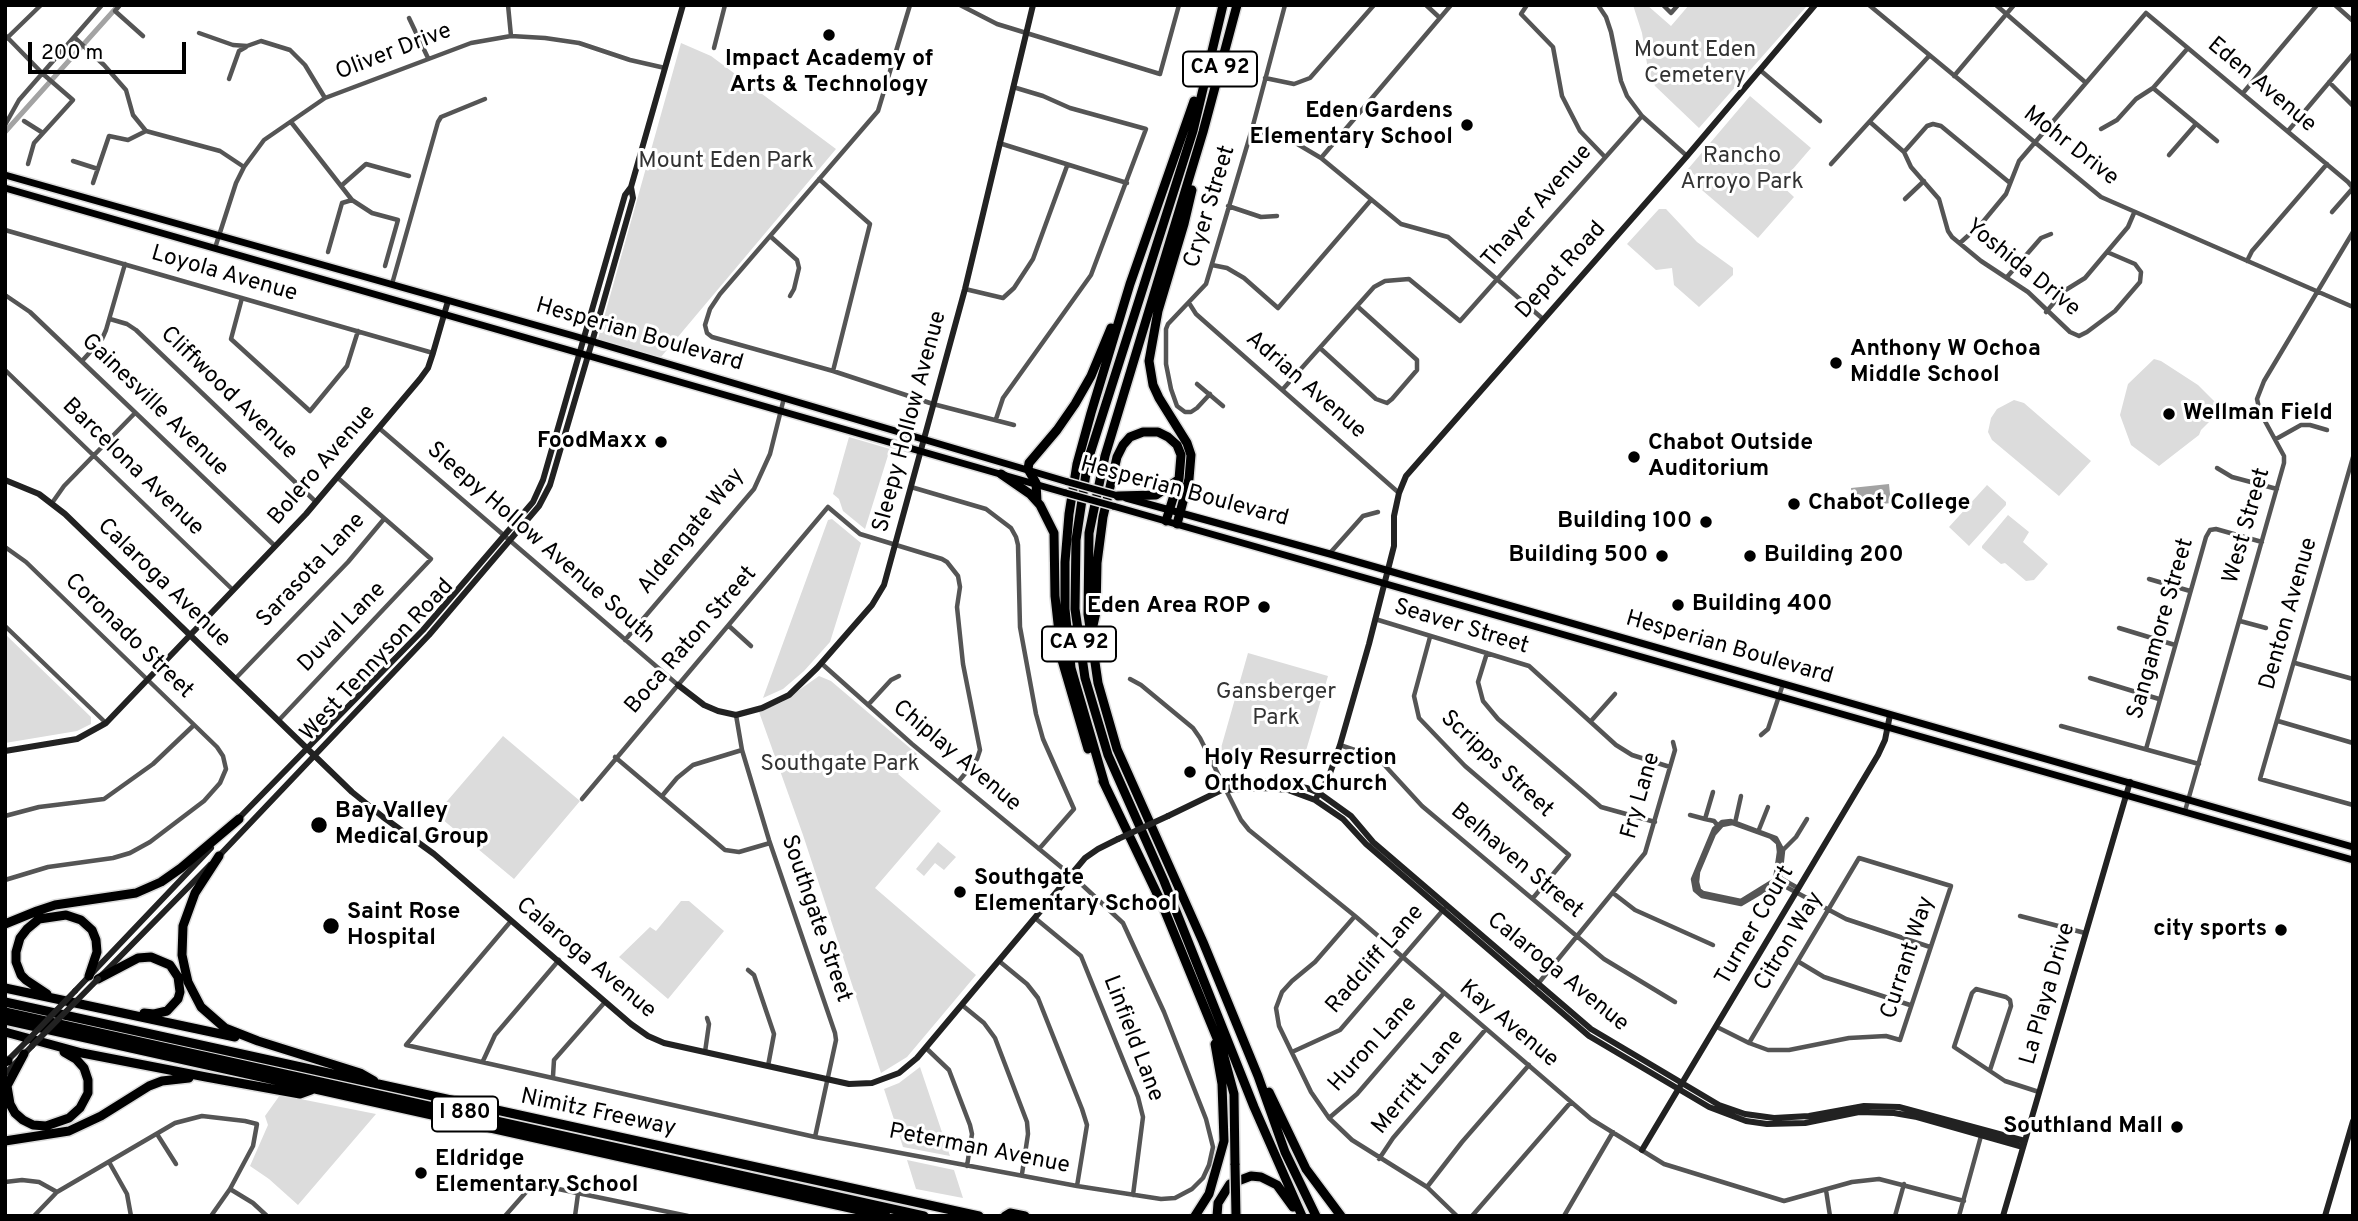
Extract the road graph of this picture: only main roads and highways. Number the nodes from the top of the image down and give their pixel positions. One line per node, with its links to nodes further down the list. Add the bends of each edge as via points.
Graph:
1 (1223, 5): 3 (highway, CA 92)
2 (1237, 5): 4 (highway, CA 92)
3 (1216, 32): 7 (highway); 49 (highway, CA 92, via 1193,131 1088,460 1076,540 1075,609 1085,678 1103,744 1164,881)
4 (1203, 132): 15 (highway, via 1149,361 1153,385 1191,456); 18 (highway, CA 92, via 1102,466 1087,556)
5 (5, 175): 8 (main road, Hesperian Boulevard)
6 (5, 188): 9 (main road, Hesperian Boulevard)
7 (1130, 284): 8 (highway, via 1091,376); 19 (highway, via 1077,464 1065,562 1071,668)
8 (1028, 469): 11 (highway); 12 (main road, Hesperian Boulevard, bridge)
9 (1002, 474): 11 (main road, Hesperian Boulevard); 13 (highway)
10 (1179, 479): 12 (highway, via 1160,494); 14 (highway); 18 (highway, via 1180,449 1168,437 1143,432 1122,445 1103,517)
11 (1036, 483): 13 (highway); 16 (main road, Hesperian Boulevard, bridge)
12 (1116, 495): 14 (main road, Hesperian Boulevard)
13 (1037, 502): 19 (highway, via 1054,533 1062,660 1080,728)
14 (1170, 509): 15 (main road, Hesperian Boulevard); 16 (highway)
15 (1181, 512): 17 (highway); 21 (main road, Hesperian Boulevard)
16 (1166, 521): 17 (main road, Hesperian Boulevard)
17 (1177, 524): 23 (main road, Hesperian Boulevard)
18 (1090, 638): 36 (highway, CA 92, via 1117,749)
19 (1105, 785): 31 (highway, via 1162,904)
20 (239, 819): 24 (highway, via 181,868 149,888 55,905)
21 (2353, 847)
22 (219, 856): 33 (highway, via 187,911 181,940 184,969 208,1014 225,1028)
23 (2353, 860)
24 (5, 924)
25 (5, 988): 26 (highway)
26 (52, 997): 28 (highway); 28 (highway, via 21,975 16,952 20,938 39,919 66,915 92,930 97,952 94,977 146,957 170,965 178,977 178,999 167,1011)
27 (5, 1002): 38 (highway, Nimitz Freeway / I 880)
28 (110, 1010): 33 (highway)
29 (5, 1012): 42 (highway, I 880)
30 (5, 1020): 39 (highway, Nimitz Freeway / I 880)
31 (1211, 1026): 46 (highway, via 1222,1084 1224,1141 1209,1194); 48 (highway, bridge, via 1234,1094)
32 (5, 1032): 34 (highway)
33 (258, 1041): 38 (highway, via 360,1073)
34 (32, 1043): 35 (highway, via 70,1055 87,1074 87,1098 69,1118 40,1126 15,1113 8,1086); 37 (highway)
35 (24, 1054)
36 (1258, 1076): 50 (highway, CA 92, via 1285,1152); 51 (highway, via 1306,1169)
37 (206, 1077): 39 (highway, via 300,1094); 40 (highway, via 162,1081 69,1131)
38 (382, 1086): 43 (highway, Nimitz Freeway / I 880)
39 (313, 1090): 41 (highway, Nimitz Freeway / I 880)
40 (5, 1141)
41 (886, 1216)
42 (924, 1216)
43 (979, 1216)
44 (1005, 1216): 45 (highway)
45 (1025, 1216)
46 (1195, 1216)
47 (1217, 1216): 49 (highway, via 1218,1203 1230,1184 1251,1176 1277,1185)
48 (1236, 1216)
49 (1300, 1216)
50 (1316, 1216)
51 (1342, 1216)

